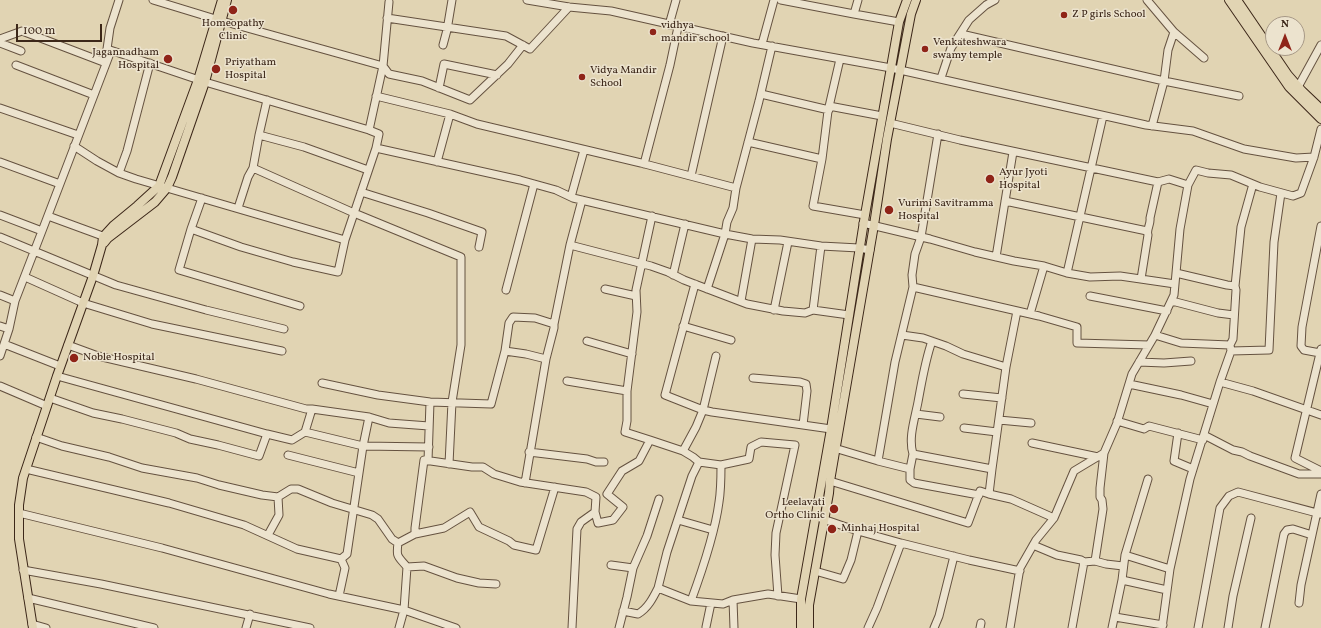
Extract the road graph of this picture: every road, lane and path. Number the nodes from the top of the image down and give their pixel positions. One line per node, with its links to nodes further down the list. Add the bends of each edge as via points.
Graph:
1 (119, 0): 37 (street, via 110,28)
2 (153, 0): 22 (street)
3 (222, 0): 22 (main road)
4 (227, 0): 22 (main road)
5 (381, 0): 18 (street)
6 (452, 0): 25 (street)
7 (527, 0): 19 (street)
8 (676, 0): 24 (street)
9 (774, 0): 32 (street)
10 (781, 0): 20 (street)
11 (858, 0): 20 (street)
12 (907, 0): 23 (main road)
13 (916, 0): 46 (main road)
14 (995, 0): 28 (street, via 969,20)
15 (1147, 0): 27 (street)
16 (1229, 0): 64 (main road, via 1289,87)
17 (1237, 0): 51 (main road)
18 (389, 1): 21 (street)
19 (569, 7): 24 (street, via 611,11); 34 (street, via 530,49)
20 (854, 14): 23 (street)
21 (387, 18): 25 (street); 44 (street)
22 (219, 20): 44 (street); 49 (main road)
23 (900, 22): 45 (main road)
24 (669, 25): 26 (street)
25 (447, 27): 33 (street); 34 (street, via 506,36)
26 (678, 27): 29 (street); 81 (street)
27 (1174, 32): 39 (street); 50 (street, via 1168,50)
28 (961, 34): 48 (street, via 951,48); 50 (street)
29 (723, 36): 32 (street); 86 (street)
30 (0, 39): 41 (street, via 22,31)
31 (0, 43): 38 (street)
32 (762, 44): 36 (street)
33 (443, 45)
34 (523, 45): 47 (street)
35 (1321, 45): 51 (street)
36 (772, 46): 40 (street); 53 (street)
37 (107, 49): 41 (street, via 109,56); 42 (street)
38 (21, 51)
39 (1204, 58)
40 (840, 59): 45 (street); 59 (street)
41 (106, 63): 54 (street)
42 (150, 64): 49 (street); 85 (street)
43 (16, 65): 54 (street)
44 (382, 66): 52 (street, via 389,74); 55 (street)
45 (891, 68): 46 (street); 62 (main road)
46 (900, 70): 48 (street); 65 (main road)
47 (497, 75): 52 (street, via 470,100); 52 (street, via 444,64)
48 (941, 78): 63 (street)
49 (201, 81): 57 (street); 92 (main road, via 175,169)
50 (1164, 81): 56 (street); 66 (street)
51 (1298, 87): 60 (main road)
52 (439, 88)
53 (761, 94): 59 (street); 72 (street)
54 (94, 95): 69 (street)
55 (376, 96): 61 (street); 68 (street)
56 (1239, 96)
57 (268, 100): 68 (street); 70 (street)
58 (0, 108): 69 (street)
59 (829, 108): 62 (street); 78 (street)
60 (1321, 109)
61 (450, 114): 75 (street, via 477,124); 80 (street)
62 (882, 116): 106 (main road)
63 (1103, 116): 66 (street); 83 (street)
64 (1321, 120)
65 (890, 123): 71 (street); 108 (main road)
66 (1152, 126): 77 (street, via 1194,131 1244,149 1270,154 1296,158)
67 (1321, 129): 77 (street)
68 (369, 130): 74 (street, via 379,134)
69 (78, 135): 73 (street)
70 (259, 135): 82 (street); 84 (street, via 304,147)
71 (938, 135): 76 (street); 116 (street)
72 (748, 142): 78 (street); 93 (street)
73 (74, 146): 85 (street); 88 (street)
74 (376, 148): 80 (street); 84 (street)
75 (584, 150): 81 (street); 96 (street)
76 (1014, 152): 83 (street); 99 (street)
77 (1314, 157): 95 (street, via 1301,193 1292,196)
78 (822, 158): 106 (street, via 813,206)
79 (0, 162): 88 (street)
80 (437, 162): 89 (street)
81 (644, 164): 86 (street)
82 (253, 168): 100 (street); 101 (street)
83 (1091, 168): 87 (street); 105 (street)
84 (368, 170): 94 (street)
85 (119, 173): 92 (street)
86 (691, 176): 93 (street)
87 (1158, 182): 91 (street, via 1169,179); 112 (street)
88 (60, 184): 103 (street)
89 (534, 184): 96 (street); 141 (street)
90 (1253, 184): 91 (street, via 1231,175 1196,170); 95 (street); 137 (street, via 1241,227)
91 (1188, 185): 130 (street)
92 (163, 186): 97 (street); 115 (main road, via 155,202)
93 (736, 188): 113 (street)
94 (361, 192): 101 (street); 122 (street, via 482,232)
95 (1281, 193): 170 (street, via 1274,242 1268,350)
96 (571, 197): 98 (street)
97 (202, 198): 100 (street); 110 (street)
98 (582, 200): 104 (street); 120 (street)
99 (1005, 201): 105 (street); 126 (street)
100 (238, 208): 118 (street)
101 (354, 213): 118 (street); 194 (street, via 461,257 461,344)
102 (0, 215): 111 (street)
103 (48, 216): 111 (street); 115 (street)
104 (652, 216): 107 (street); 127 (street)
105 (1080, 216): 112 (street); 129 (street)
106 (864, 219): 108 (street); 123 (main road)
107 (685, 224): 113 (street); 131 (street)
108 (874, 225): 116 (street); 124 (main road)
109 (1321, 226): 173 (street, via 1302,327 1301,346 1304,350)
110 (191, 229): 118 (street, via 241,247 338,272); 149 (street, via 179,270)
111 (42, 231): 125 (street)
112 (1147, 231): 134 (street)
113 (725, 234): 117 (street); 140 (street)
114 (0, 237): 125 (street)
115 (105, 237): 132 (main road)
116 (921, 237): 126 (street); 138 (street, via 912,275)
117 (752, 239): 119 (street); 146 (street)
118 (345, 240)
119 (788, 242): 121 (street); 150 (street)
120 (570, 244): 127 (street); 157 (street)
121 (821, 246): 123 (street); 151 (street)
122 (479, 247)
123 (859, 248): 124 (street); 155 (main road)
124 (870, 250): 222 (main road)
125 (35, 251): 132 (street); 133 (street)
126 (996, 257): 128 (street)
127 (641, 263): 131 (street); 143 (street)
128 (1044, 266): 129 (street); 154 (street)
129 (1067, 273): 134 (street, via 1090,277 1120,276)
130 (1176, 273): 136 (street); 137 (street)
131 (674, 275): 135 (street)
132 (93, 276): 148 (main road); 161 (street, via 152,296)
133 (25, 277): 145 (street); 148 (street)
134 (1141, 279): 136 (street)
135 (695, 284): 140 (street); 159 (street)
136 (1175, 284): 147 (street)
137 (1235, 286): 156 (street)
138 (913, 287): 152 (street); 162 (street)
139 (605, 289): 143 (street)
140 (707, 289): 146 (street)
141 (506, 290)
142 (0, 294): 145 (street)
143 (636, 296): 174 (street, via 637,312)
144 (1090, 296): 153 (street)
145 (15, 301): 160 (street)
146 (741, 301): 150 (street)
147 (1172, 301): 153 (street); 156 (street)
148 (83, 303): 169 (main road); 171 (street, via 152,324)
149 (300, 306)
150 (774, 310): 151 (street)
151 (813, 310): 155 (street)
152 (1017, 311): 154 (street); 181 (street)
153 (1167, 311): 163 (street)
154 (1030, 314): 168 (street, via 1077,327 1077,343)
155 (849, 315): 210 (main road)
156 (1234, 316): 170 (street)
157 (554, 324): 172 (street, via 535,318 513,317 509,323); 177 (street)
158 (0, 326): 160 (street)
159 (683, 326): 164 (street); 198 (street, via 665,395)
160 (9, 329): 167 (street)
161 (284, 329)
162 (902, 335): 166 (street); 229 (street)
163 (1155, 335): 168 (street); 170 (street, via 1181,343)
164 (731, 340)
165 (587, 341): 174 (street)
166 (932, 341): 181 (street); 200 (street, via 925,362)
167 (4, 344): 175 (street); 180 (street)
168 (1149, 344): 179 (street)
169 (68, 346): 180 (main road); 197 (street, via 98,356)
170 (1230, 348): 185 (street)
171 (282, 351)
172 (505, 351): 177 (street); 194 (street, via 491,404)
173 (1320, 351): 199 (street)
174 (632, 354): 189 (street)
175 (0, 356)
176 (716, 356): 198 (street)
177 (546, 359): 224 (street)
178 (1191, 361): 179 (street)
179 (1139, 362): 187 (street)
180 (60, 366): 182 (main road)
181 (1006, 367): 192 (street)
182 (57, 376): 191 (main road); 214 (street)
183 (753, 378): 207 (street, via 806,384)
184 (567, 381): 189 (street)
185 (1220, 382): 195 (street); 199 (street)
186 (322, 383): 193 (street, via 378,395)
187 (1129, 384): 195 (street); 205 (street)
188 (0, 386): 196 (street)
189 (628, 391): 217 (street, via 625,432)
190 (963, 394): 192 (street)
191 (50, 398): 196 (main road); 214 (street, via 93,413 259,456)
192 (1002, 398): 204 (street)
193 (430, 402): 194 (street); 208 (street)
194 (452, 402): 232 (street)
195 (1213, 404): 216 (street)
196 (47, 406): 215 (main road)
197 (312, 409): 203 (street); 211 (street)
198 (703, 410): 207 (street); 223 (street)
199 (1306, 410): 201 (street); 239 (street, via 1295,458)
200 (916, 414): 202 (street); 225 (street, via 912,434)
201 (1321, 415)
202 (940, 417)
203 (369, 418): 208 (street, via 389,423); 219 (street)
204 (999, 420): 206 (street); 212 (street)
205 (1117, 421): 213 (street, via 1144,429 1149,426); 227 (street)
206 (1031, 423)
207 (803, 425): 210 (street)
208 (429, 426): 220 (street)
209 (964, 428): 212 (street)
210 (831, 429): 221 (main road)
211 (305, 432): 214 (street, via 292,440); 219 (street)
212 (997, 432): 237 (street)
213 (1178, 433): 216 (street); 235 (street, via 1174,461)
214 (267, 434)
215 (36, 437): 236 (main road); 247 (street, via 142,468)
216 (1204, 437): 235 (street); 239 (street, via 1299,474)
217 (650, 440): 223 (street); 250 (street, via 639,461 622,471 607,494 623,507 613,520 598,523)
218 (1032, 443): 227 (street)
219 (363, 446): 220 (street); 238 (street)
220 (429, 446): 228 (street)
221 (827, 446): 222 (street); 253 (main road)
222 (836, 448): 229 (street); 241 (main road)
223 (683, 451): 231 (street)
224 (530, 452): 230 (street); 242 (street)
225 (913, 454): 234 (street); 237 (street)
226 (288, 455): 238 (street)
227 (1101, 455): 254 (street, via 1074,471); 269 (street, via 1100,496 1103,509)
228 (428, 461): 232 (street); 260 (street, via 424,460)
229 (878, 461): 234 (street)
230 (604, 462)
231 (699, 462): 233 (street); 257 (street)
232 (449, 464): 242 (street, via 483,467 494,474)
233 (722, 464): 258 (street, via 720,502); 284 (street, via 749,459 751,447 761,442 795,445 776,533)
234 (910, 468): 246 (street, via 910,480 914,483)
235 (1194, 468): 275 (street)
236 (26, 469): 252 (main road); 262 (street, via 169,503 244,525)
237 (992, 469): 244 (street)
238 (359, 473): 249 (street)
239 (1321, 473)
240 (1148, 479): 266 (street)
241 (830, 481): 246 (street, via 968,523); 256 (main road)
242 (525, 482): 243 (street)
243 (555, 487): 250 (street, via 586,492 596,497); 260 (street, via 536,550 514,545 479,527 470,512 444,528)
244 (989, 494): 246 (street, via 980,491); 254 (street, via 1011,499)
245 (1321, 494): 251 (street)
246 (980, 495)
247 (278, 497): 249 (street, via 291,489 298,489); 262 (street, via 280,515)
248 (659, 500): 274 (street)
249 (354, 509): 263 (street, via 378,519 392,539); 268 (street, via 347,554)
250 (595, 512): 305 (street, via 581,522 577,529)
251 (1319, 513): 261 (street); 315 (street, via 1238,492 1229,496 1220,508)
252 (19, 514): 276 (main road); 283 (street, via 162,548)
253 (816, 516): 256 (street); 286 (main road)
254 (1054, 518): 265 (street)
255 (1251, 518): 316 (street, via 1232,596)
256 (825, 519): 259 (street); 277 (main road)
257 (678, 520): 258 (street); 281 (street)
258 (713, 530): 288 (street)
259 (858, 531): 264 (street); 277 (street, via 843,579)
260 (415, 534): 263 (street)
261 (1312, 534): 290 (street); 317 (street, via 1293,529 1287,530 1284,534)
262 (268, 535): 268 (street, via 297,549)
263 (398, 543): 273 (street, via 397,556)
264 (901, 543): 267 (street); 310 (street)
265 (1033, 545): 270 (street); 278 (street)
266 (1125, 555): 272 (street); 275 (street)
267 (954, 556): 278 (street); 311 (street)
268 (341, 559): 283 (street, via 345,568)
269 (1095, 561): 270 (street); 272 (street)
270 (1084, 562): 313 (street)
271 (611, 565): 274 (street)
272 (1124, 566): 279 (street)
273 (407, 567): 280 (street, via 424,566 457,578); 291 (street)
274 (633, 568): 292 (street)
275 (1170, 569): 282 (street)
276 (23, 570): 285 (main road); 294 (street)
277 (815, 571): 293 (main road)
278 (1020, 571): 312 (street)
279 (1122, 580): 282 (street); 295 (street)
280 (496, 584)
281 (658, 588): 288 (street); 292 (street, via 644,610 638,614)
282 (1167, 590): 297 (street)
283 (339, 596): 291 (street)
284 (778, 596): 286 (street); 287 (street, via 768,594)
285 (28, 598): 296 (main road); 300 (street)
286 (801, 599): 293 (main road)
287 (733, 600): 289 (street, via 723,604); 307 (street)
288 (691, 601): 289 (street)
289 (711, 603): 298 (street)
290 (1299, 603)
291 (404, 610): 303 (street); 304 (street)
292 (623, 611): 306 (street)
293 (805, 613): 308 (main road); 309 (main road)
294 (250, 614): 301 (street); 302 (street)
295 (1114, 616): 297 (street); 314 (street)
296 (32, 626): 299 (street)
297 (1163, 626)
298 (706, 627)
299 (46, 628)
300 (154, 628)
301 (246, 628)
302 (310, 628)
303 (399, 628)
304 (456, 628)
305 (572, 628)
306 (619, 628)
307 (734, 628)
308 (802, 628)
309 (809, 628)
310 (868, 628)
311 (934, 628)
312 (1010, 628)
313 (1072, 628)
314 (1112, 628)
315 (1198, 628)
316 (1228, 628)
317 (1265, 628)

